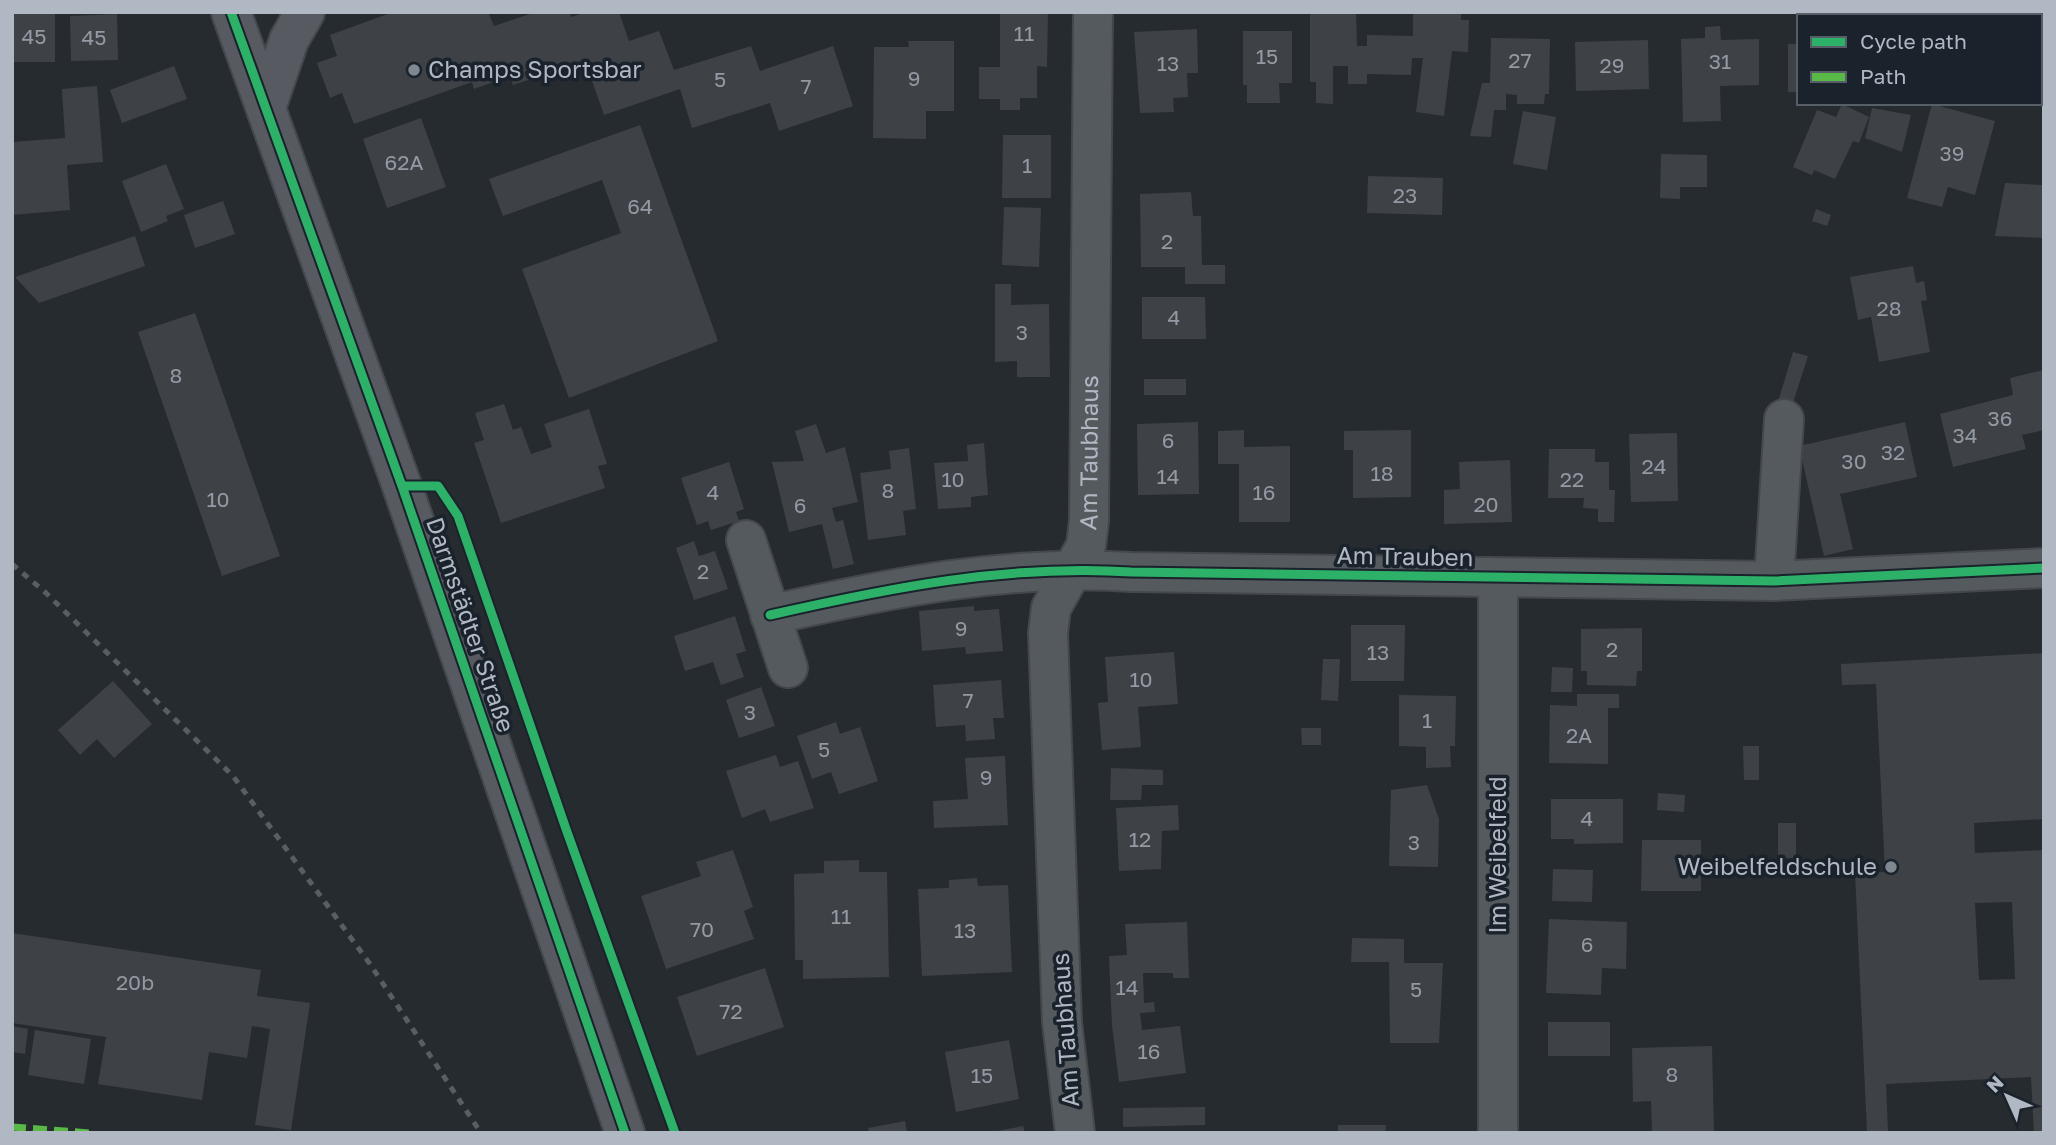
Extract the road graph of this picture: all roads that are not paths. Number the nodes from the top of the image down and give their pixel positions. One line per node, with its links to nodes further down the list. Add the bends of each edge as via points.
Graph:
1 (231, 12): 4 (main road, Darmstädter Straße)
2 (305, 12): 4 (main road, via 289,40)
3 (1093, 12): 8 (street, Am Taubhaus, via 1089,521 1086,546)
4 (266, 108): 13 (main road, Darmstädter Straße)
5 (1784, 419): 10 (street)
6 (746, 540): 11 (street)
7 (2044, 568): 10 (street, Am Trauben)
8 (1076, 569): 9 (street, Am Trauben); 11 (street, Am Trauben, via 936,580); 14 (street, Am Taubhaus, via 1051,608 1048,633 1062,1021)
9 (1498, 578): 10 (street, Am Trauben); 15 (street, Im Weibelfeld)
10 (1774, 581)
11 (770, 615): 12 (street)
12 (788, 668)
13 (625, 1133)
14 (1074, 1133)
15 (1498, 1133)

